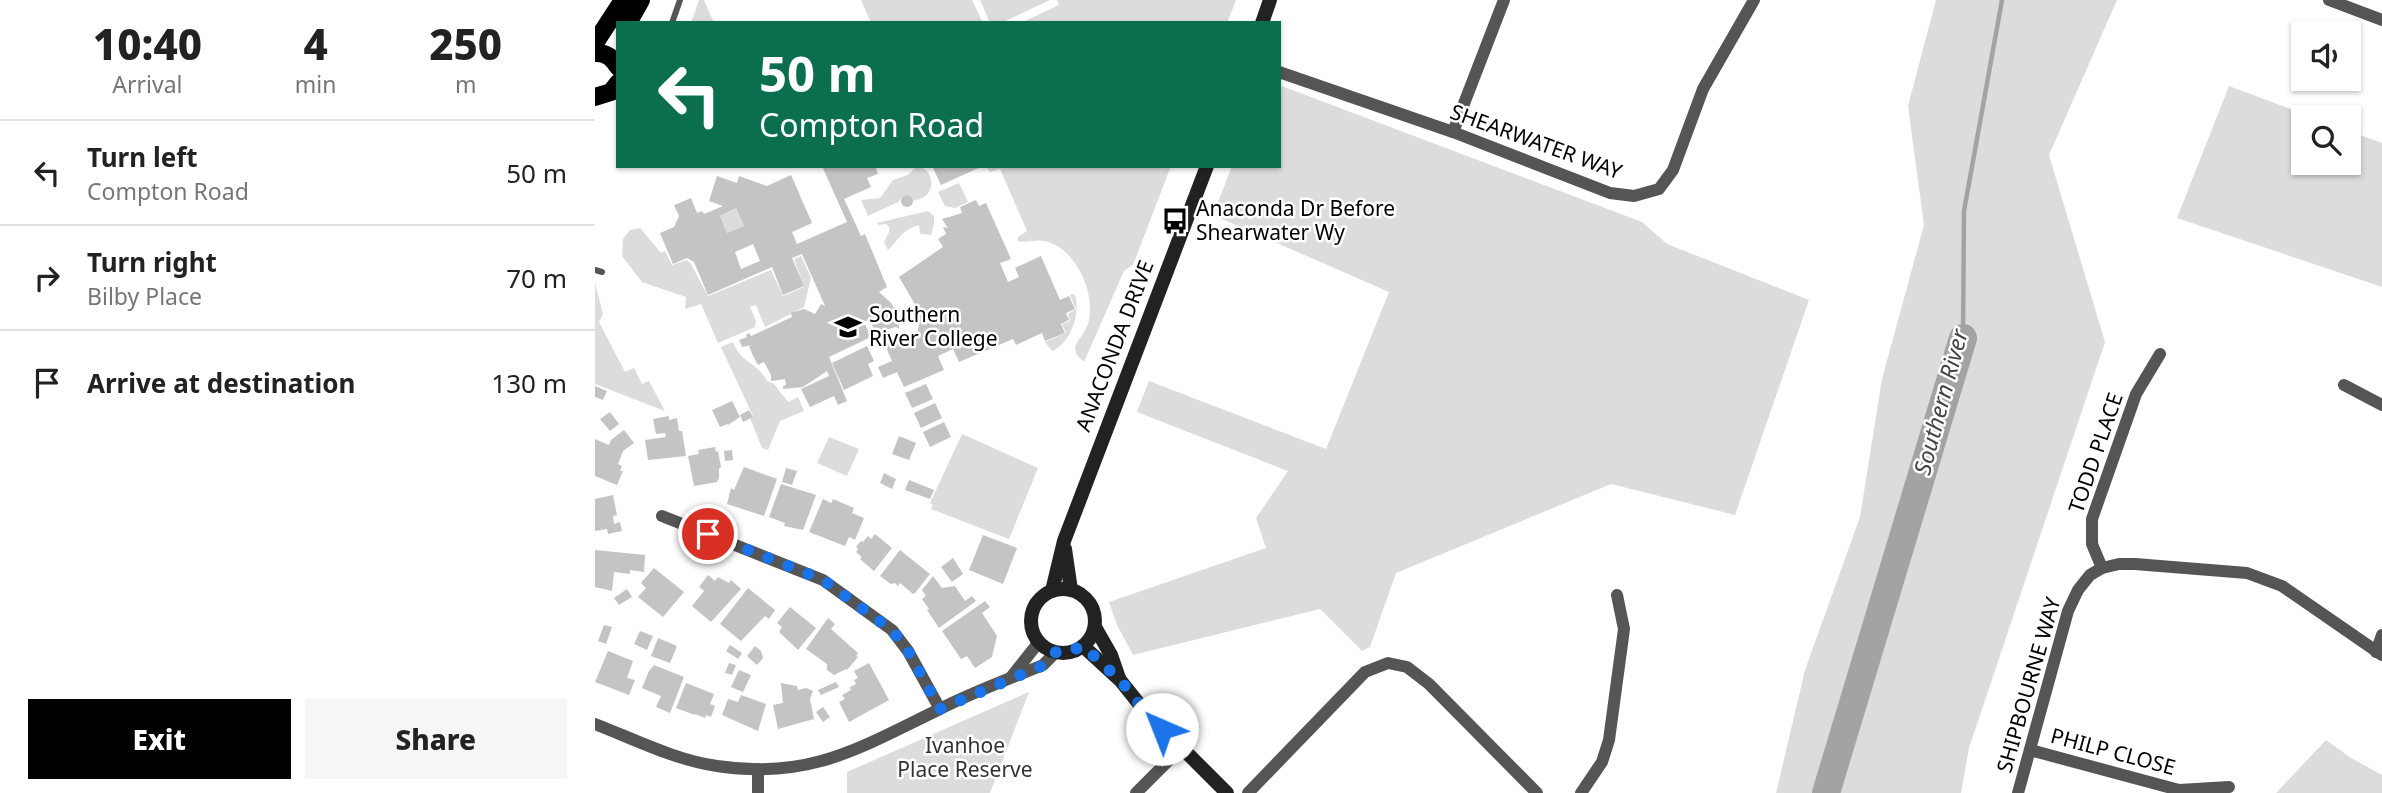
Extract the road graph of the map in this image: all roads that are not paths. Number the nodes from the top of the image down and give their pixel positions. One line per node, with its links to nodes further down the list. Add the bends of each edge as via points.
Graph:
1 (623, 0): 12 (main road)
2 (641, 0): 9 (main road)
3 (680, 0): 10 (lane)
4 (1270, 0): 11 (main road)
5 (1504, 0): 18 (street)
6 (1753, 0): 18 (street, SHEARWATER WAY, via 1703,89 1673,170 1659,189 1634,196 1610,193)
7 (2329, 0): 8 (street)
8 (2382, 20)
9 (629, 21)
10 (673, 21)
11 (1263, 21)
12 (595, 43)
13 (595, 53): 14 (main road)
14 (616, 61)
15 (1281, 73): 18 (street, SHEARWATER WAY)
16 (616, 87): 17 (main road)
17 (596, 100)
18 (1453, 132)
19 (1206, 168): 24 (main road, ANACONDA DRIVE)
20 (2159, 354): 25 (street, TODD PLACE, via 2136,394 2092,519 2092,544)
21 (2344, 385): 22 (street)
22 (2382, 405)
23 (662, 516): 37 (street, via 823,580 892,630)
24 (1064, 541): 26 (main road, ANACONDA DRIVE); 27 (main road, ANACONDA DRIVE)
25 (2102, 568): 34 (street, via 2127,564 2247,573 2282,586); 40 (street, SHIPBOURNE WAY, via 2083,583 2068,611)
26 (1071, 590): 27 (main road); 29 (main road, via 1087,600)
27 (1052, 591): 31 (main road, ANACONDA DRIVE, via 1043,596 1032,614)
28 (1617, 595): 48 (street, via 1624,629 1609,740 1602,762)
29 (1095, 627): 32 (main road); 36 (main road)
30 (2382, 635): 34 (street)
31 (1039, 642): 33 (main road); 35 (street)
32 (1083, 646): 33 (main road); 36 (main road)
33 (1056, 652): 35 (street, via 1044,665)
34 (2379, 654)
35 (1009, 679): 37 (street)
36 (1120, 680): 39 (main road)
37 (940, 709): 41 (street, via 835,758 805,766)
38 (596, 727): 41 (street, via 715,766)
39 (1181, 748): 44 (street); 45 (main road)
40 (2030, 750): 42 (street, PHILP CLOSE, via 2179,790); 49 (street, SHIPBOURNE WAY)
41 (758, 769): 43 (street)
42 (2229, 787)
43 (758, 793)
44 (1136, 793)
45 (1227, 793)
46 (1248, 793): 47 (street, via 1365,672 1388,663 1407,667 1429,684)
47 (1537, 793)
48 (1581, 793)
49 (2018, 793)

